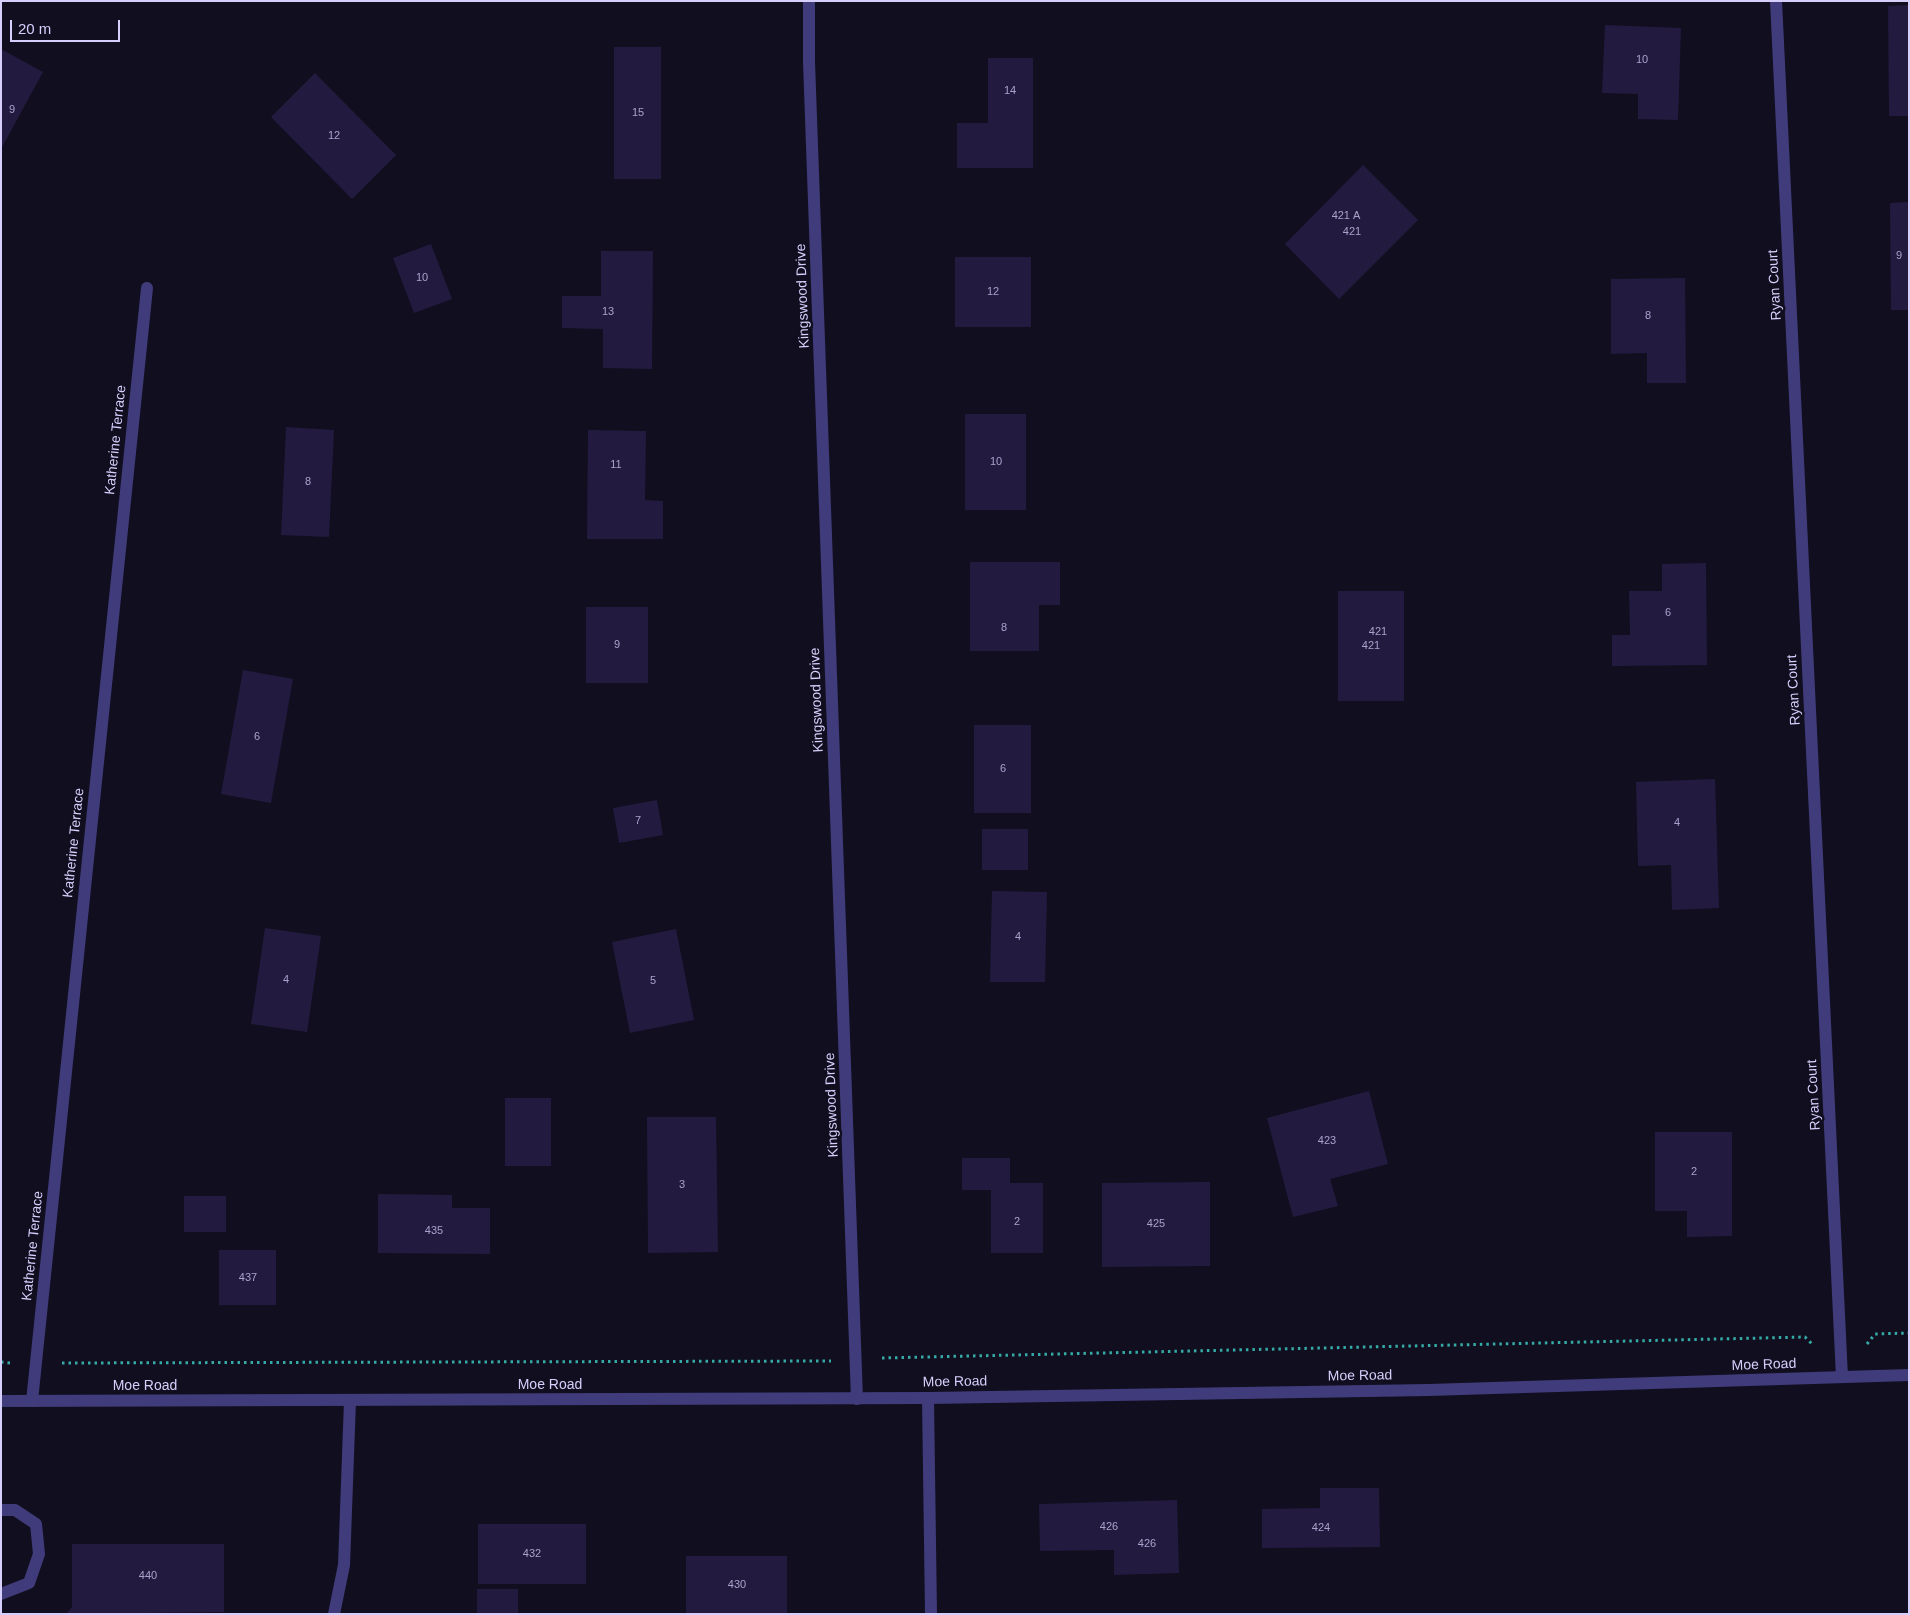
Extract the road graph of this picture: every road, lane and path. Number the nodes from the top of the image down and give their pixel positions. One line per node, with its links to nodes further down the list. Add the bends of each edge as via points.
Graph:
1 (809, 1): 5 (street, Kingswood Drive)
2 (1776, 1): 9 (street, Ryan Court)
3 (147, 288): 7 (street, Katherine Terrace)
4 (1909, 1333): 9 (path, via 1876,1334)
5 (856, 1360): 7 (path); 9 (path, via 1805,1337); 10 (street, Kingswood Drive)
6 (1, 1362): 7 (path)
7 (36, 1362): 12 (street, Katherine Terrace)
8 (1909, 1375): 9 (street, Moe Road)
9 (1842, 1377): 11 (street, Moe Road, via 1429,1390)
10 (857, 1398): 11 (street, Moe Road); 13 (street, Moe Road)
11 (928, 1398): 18 (street)
12 (32, 1401): 13 (street, Moe Road); 14 (street, Moe Road)
13 (350, 1401): 17 (street, via 344,1565)
14 (1, 1402)
15 (1, 1510): 16 (street, via 15,1510 36,1524 39,1554 29,1583)
16 (1, 1594)
17 (334, 1614)
18 (931, 1614)

